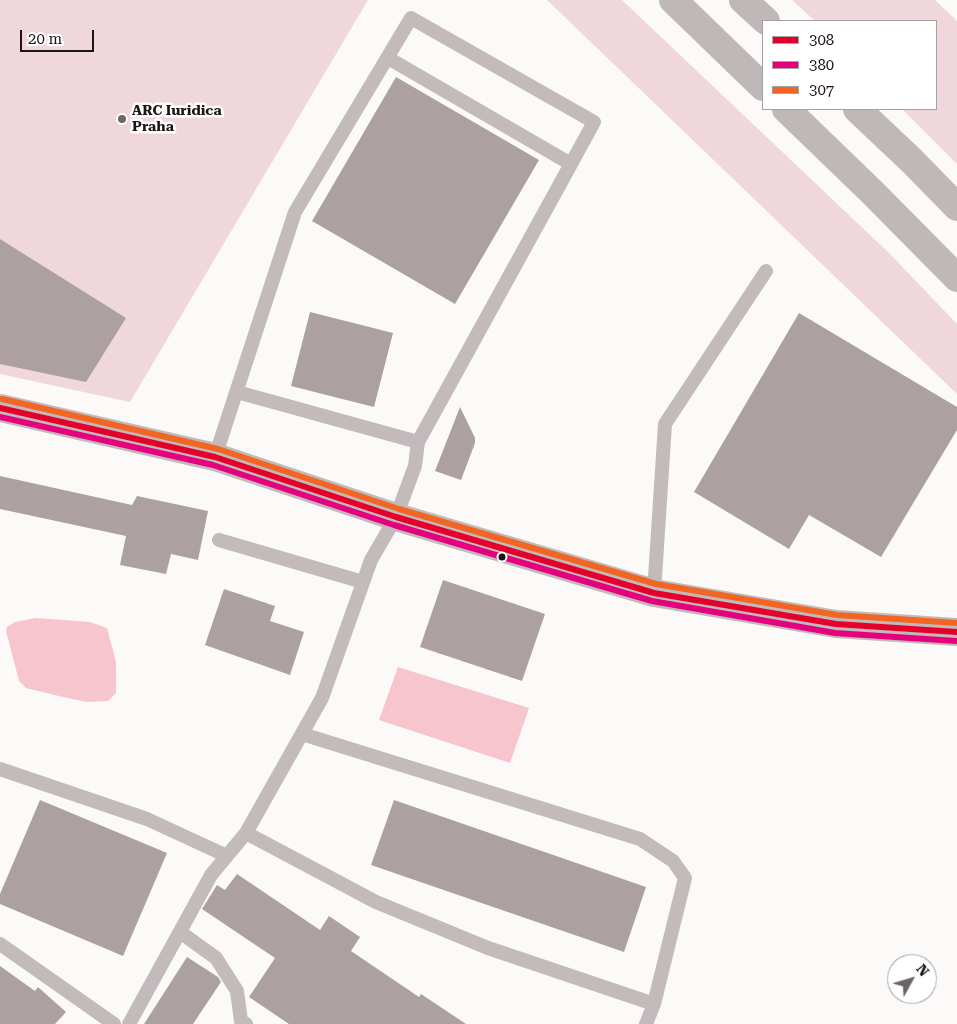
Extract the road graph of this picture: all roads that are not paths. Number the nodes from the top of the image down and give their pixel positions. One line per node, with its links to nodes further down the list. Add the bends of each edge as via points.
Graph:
1 (673, 0): 5 (highway)
2 (743, 0): 3 (highway)
3 (765, 20)
4 (388, 58): 8 (lane); 8 (lane, via 411,18 594,122); 12 (lane, via 295,212)
5 (762, 86)
6 (787, 110): 11 (highway)
7 (858, 110): 9 (highway)
8 (571, 164): 14 (lane)
9 (957, 207)
10 (766, 271): 19 (lane, via 665,424)
11 (957, 278)
12 (237, 392): 14 (lane); 15 (lane)
13 (0, 408): 15 (main road)
14 (418, 442): 16 (lane, via 415,466)
15 (214, 458): 16 (main road)
16 (396, 517): 18 (lane, via 371,560); 19 (main road)
17 (220, 540): 18 (lane)
18 (363, 582): 21 (lane, via 322,698)
19 (654, 593): 20 (main road, via 836,624)
20 (957, 632)
21 (302, 734): 23 (lane); 27 (lane, via 640,839 673,861 685,878)
22 (0, 769): 24 (lane, via 147,819)
23 (246, 833): 24 (lane); 27 (lane, via 384,906 488,948)
24 (227, 856): 25 (lane, via 211,875)
25 (180, 932): 29 (lane); 30 (lane, via 216,958 237,991 240,1020)
26 (0, 944): 28 (lane)
27 (654, 1004): 31 (lane)
28 (114, 1024)
29 (129, 1024)
30 (246, 1024)
31 (646, 1024)

